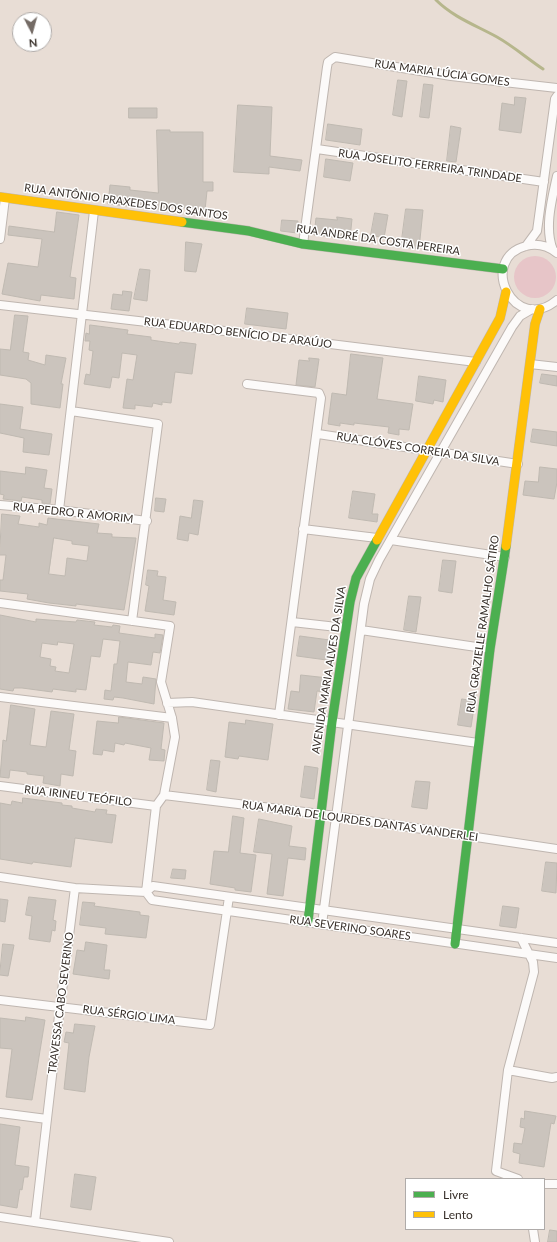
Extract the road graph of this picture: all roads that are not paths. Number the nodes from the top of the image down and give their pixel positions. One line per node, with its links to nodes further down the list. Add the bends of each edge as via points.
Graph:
1 (557, 88): 3 (street, RUA MARIA LÚCIA GOMES, via 451,76 335,57 328,62)
2 (557, 96): 5 (street)
3 (317, 149): 5 (street, RUA JOSELITO FERREIRA TRINDADE); 10 (street)
4 (557, 176): 12 (street, via 548,231)
5 (544, 182): 11 (street, via 537,231)
6 (3, 197): 7 (street, RUA ANTÔNIO PRAXEDES DOS SANTOS); 9 (street)
7 (94, 211): 8 (street, RUA ANTÔNIO PRAXEDES DOS SANTOS); 18 (street)
8 (249, 231): 10 (street, RUA ANDRÉ DA COSTA PEREIRA)
9 (0, 239)
10 (303, 244): 13 (street, RUA ANDRÉ DA COSTA PEREIRA)
11 (526, 246): 12 (street, via 540,245); 13 (street, via 514,251)
12 (555, 252)
13 (503, 269): 14 (street)
14 (506, 292): 17 (street, via 518,305); 19 (street, AVENIDA MARIA ALVES DA SILVA, via 500,318)
15 (557, 300): 17 (street)
16 (0, 305): 18 (street, RUA EDUARDO BENÍCIO DE ARAÚJO)
17 (536, 309): 20 (street, RUA GRAZIELLE RAMALHO SÁTIRO); 26 (street, via 520,316 512,327)
18 (82, 314): 19 (street, RUA EDUARDO BENÍCIO DE ARAÚJO); 23 (street)
19 (476, 362): 25 (street, AVENIDA MARIA ALVES DA SILVA)
20 (530, 364): 21 (street); 27 (street, RUA GRAZIELLE RAMALHO SÁTIRO)
21 (557, 367)
22 (247, 384): 24 (street, via 319,393 321,398)
23 (71, 411): 29 (street); 30 (street, via 158,424)
24 (318, 434): 25 (street, RUA CLÓVES CORREIA DA SILVA); 31 (street)
25 (427, 449): 26 (street, RUA CLÓVES CORREIA DA SILVA); 32 (street, AVENIDA MARIA ALVES DA SILVA)
26 (441, 452): 27 (street, RUA CLÓVES CORREIA DA SILVA); 33 (street)
27 (518, 464): 34 (street, RUA GRAZIELLE RAMALHO SÁTIRO)
28 (0, 505): 29 (street, RUA PEDRO R AMORIM)
29 (59, 510): 30 (street, RUA PEDRO R AMORIM)
30 (147, 521): 36 (street)
31 (304, 529): 32 (street); 37 (street)
32 (377, 538): 38 (street, AVENIDA MARIA ALVES DA SILVA, via 356,578)
33 (391, 540): 34 (street); 39 (street, via 370,579)
34 (505, 557): 40 (street, RUA GRAZIELLE RAMALHO SÁTIRO)
35 (0, 603): 36 (street)
36 (132, 621): 42 (street, via 170,626 161,682)
37 (292, 622): 38 (street); 43 (street)
38 (346, 628): 45 (street, AVENIDA MARIA ALVES DA SILVA)
39 (361, 630): 40 (street); 46 (street)
40 (490, 649): 47 (street, RUA GRAZIELLE RAMALHO SÁTIRO)
41 (0, 697): 44 (street)
42 (167, 703): 43 (street, via 192,702); 44 (street)
43 (280, 716): 45 (street)
44 (172, 718): 49 (street, via 176,737)
45 (332, 722): 46 (street); 51 (street, AVENIDA MARIA ALVES DA SILVA)
46 (348, 724): 47 (street); 52 (street)
47 (478, 743): 53 (street, RUA GRAZIELLE RAMALHO SÁTIRO)
48 (0, 786): 50 (street, RUA IRINEU TEÓFILO)
49 (164, 795): 50 (street); 51 (street, RUA MARIA DE LOURDES DANTAS VANDERLEI)
50 (156, 806): 57 (street)
51 (321, 814): 52 (street, RUA MARIA DE LOURDES DANTAS VANDERLEI); 59 (street, AVENIDA MARIA ALVES DA SILVA)
52 (336, 817): 53 (street, RUA MARIA DE LOURDES DANTAS VANDERLEI); 60 (street)
53 (467, 835): 54 (street, RUA MARIA DE LOURDES DANTAS VANDERLEI); 64 (street, RUA GRAZIELLE RAMALHO SÁTIRO)
54 (557, 849)
55 (0, 878): 56 (street, RUA SEVERINO SOARES)
56 (76, 888): 57 (street, RUA SEVERINO SOARES); 71 (street, TRAVESSA CABO SEVERINO)
57 (146, 892): 58 (street, RUA SEVERINO SOARES, via 153,886); 61 (street, RUA SEVERINO SOARES, via 152,900)
58 (228, 897): 59 (street, RUA SEVERINO SOARES); 61 (street)
59 (309, 908): 60 (street, RUA SEVERINO SOARES); 62 (street, AVENIDA MARIA ALVES DA SILVA)
60 (323, 909): 63 (street); 64 (street, RUA SEVERINO SOARES)
61 (226, 911): 62 (street, RUA SEVERINO SOARES); 71 (street, RUA SÉRGIO LIMA, via 210,1025)
62 (308, 921): 63 (street, RUA SEVERINO SOARES)
63 (322, 924): 67 (street, RUA SEVERINO SOARES)
64 (457, 929): 65 (street, RUA SEVERINO SOARES); 67 (street, RUA GRAZIELLE RAMALHO SÁTIRO)
65 (520, 938): 66 (street, RUA SEVERINO SOARES); 68 (street)
66 (557, 943)
67 (455, 944): 68 (street, RUA SEVERINO SOARES)
68 (528, 954): 69 (street, RUA SEVERINO SOARES); 72 (street, via 534,972)
69 (557, 958)
70 (0, 1000): 71 (street, RUA SÉRGIO LIMA)
71 (60, 1007): 75 (street, TRAVESSA CABO SEVERINO)
72 (508, 1070): 73 (street); 76 (street, via 496,1171)
73 (557, 1077)
74 (0, 1113): 75 (street)
75 (47, 1119): 80 (street, TRAVESSA CABO SEVERINO)
76 (515, 1178)
77 (545, 1184): 78 (street)
78 (557, 1184)
79 (0, 1217): 80 (street)
80 (35, 1222): 82 (street)
81 (533, 1230): 83 (street)
82 (169, 1242)
83 (534, 1242)

